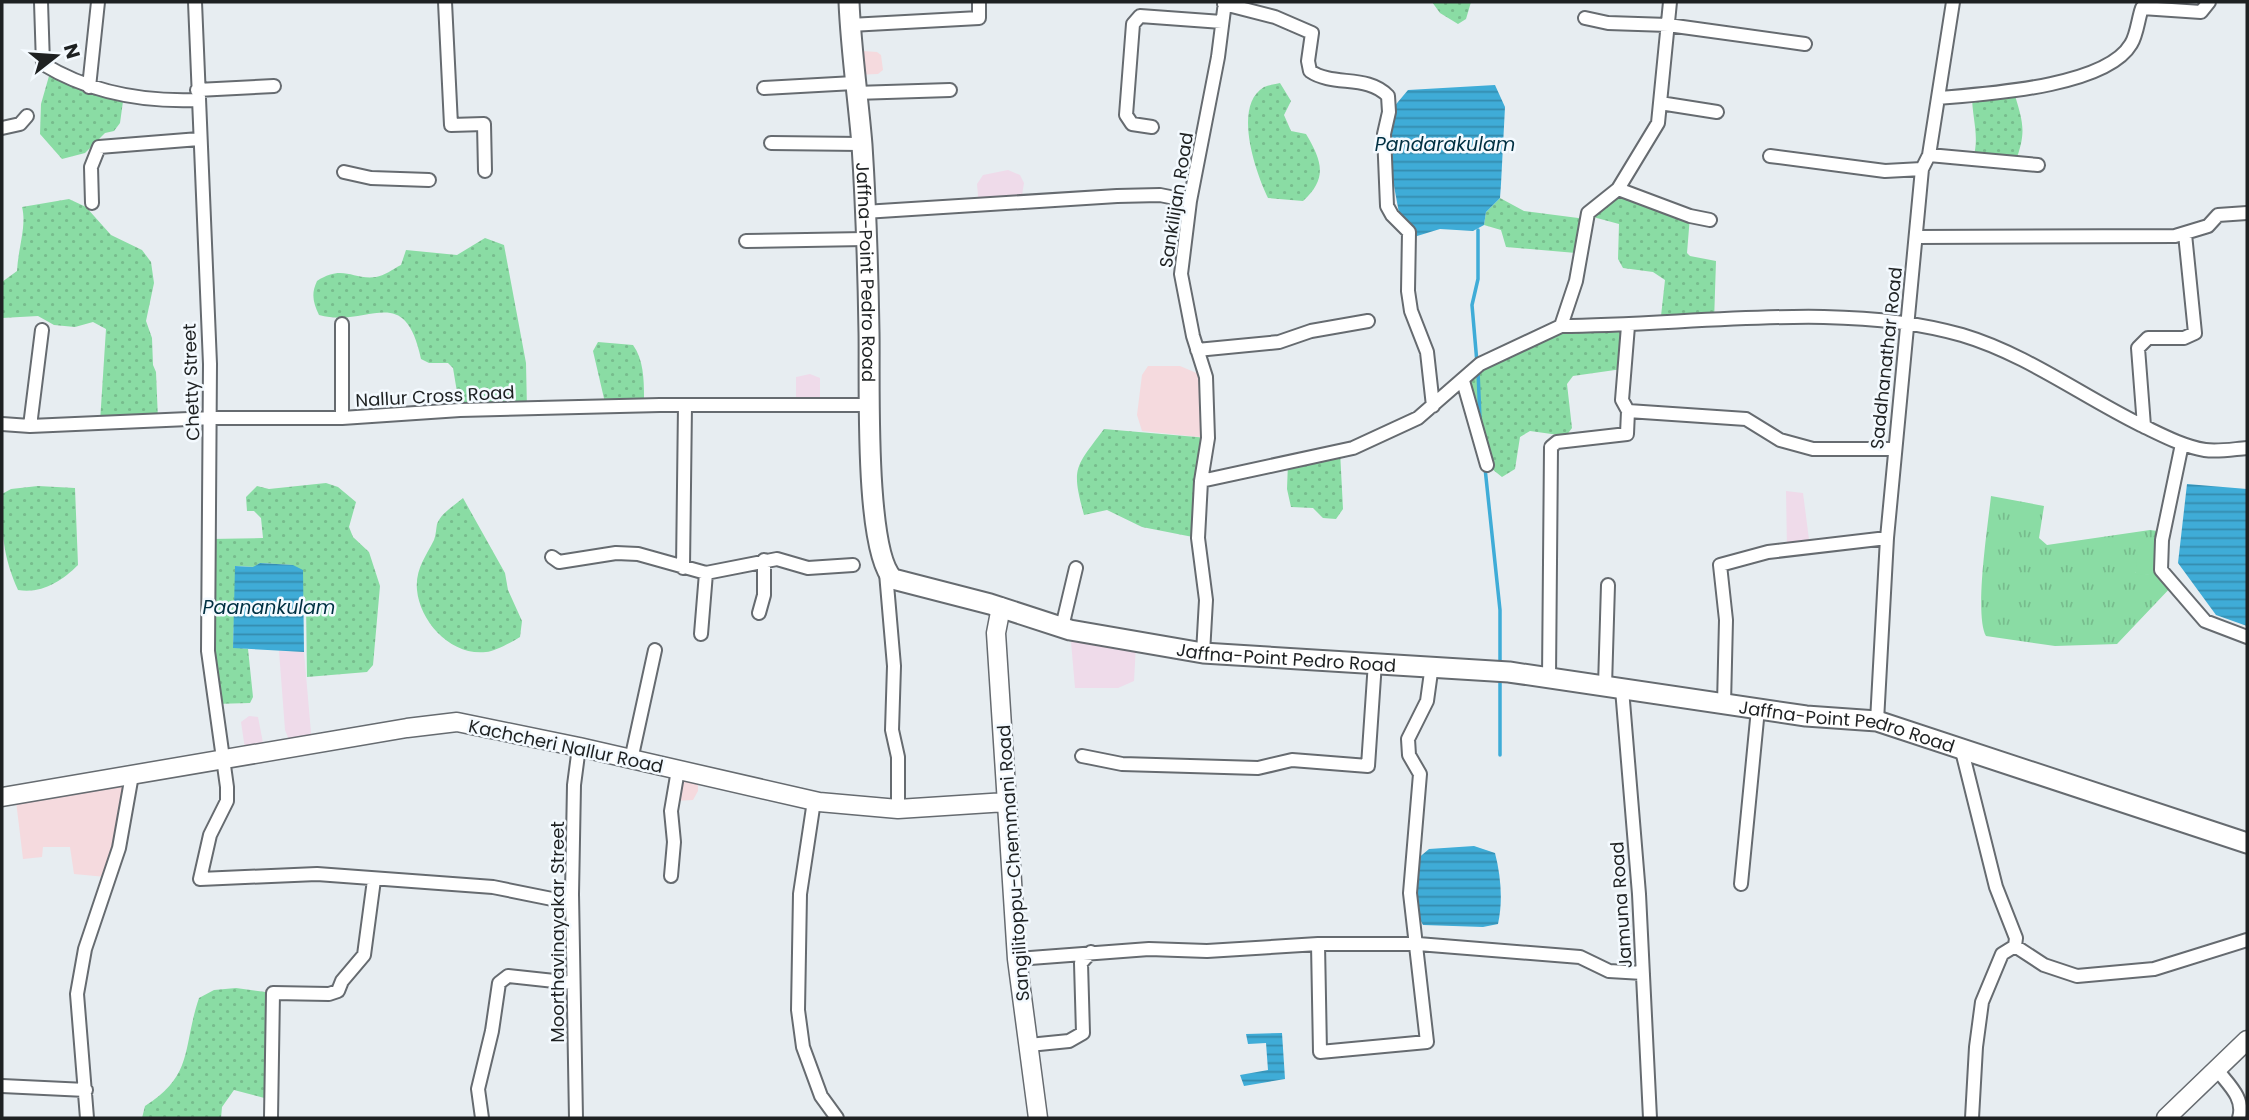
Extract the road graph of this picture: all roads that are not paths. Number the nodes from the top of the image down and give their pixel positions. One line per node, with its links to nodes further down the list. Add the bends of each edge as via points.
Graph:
1 (41, 2): 17 (street, via 43,64)
2 (98, 2): 17 (street)
3 (195, 2): 21 (street, Chetty Street)
4 (446, 2): 35 (street, via 451,125 484,124)
5 (849, 2): 13 (main road, Jaffna-Point Pedro Road)
6 (979, 2): 13 (street, via 979,18)
7 (1670, 2): 14 (street)
8 (1953, 2): 22 (street, Saddhanathar Road)
9 (2209, 2): 22 (street, via 2201,12 2142,8 2131,45 2098,72 2014,92)
10 (1224, 3): 12 (street, Sankilijan Road); 58 (street, via 1312,33 1308,61 1310,71 1318,77 1371,84 1388,96 1384,134 1387,206 1409,232 1408,291 1427,352)
11 (1585, 18): 14 (street)
12 (1222, 22): 26 (street, via 1140,16 1133,24 1126,115 1132,124); 39 (street, Sankilijan Road)
13 (850, 24): 19 (main road, Jaffna-Point Pedro Road)
14 (1668, 24): 15 (street); 23 (street)
15 (1805, 44)
16 (274, 86): 21 (street)
17 (89, 87): 21 (street, via 152,99)
18 (764, 88): 19 (street)
19 (854, 88): 20 (street); 30 (main road, Jaffna-Point Pedro Road)
20 (950, 90)
21 (197, 95): 28 (street, Chetty Street)
22 (1939, 98): 31 (street, Saddhanathar Road)
23 (1660, 103): 24 (street); 38 (street, via 1658,123)
24 (1717, 112)
25 (27, 116): 27 (street, via 20,124)
26 (1152, 127)
27 (2, 128)
28 (200, 139): 40 (street, via 99,147 91,167); 60 (street, Chetty Street)
29 (771, 143): 30 (street)
30 (862, 144): 41 (main road, Jaffna-Point Pedro Road)
31 (1929, 155): 33 (street); 34 (street, Saddhanathar Road)
32 (1770, 156): 34 (street, via 1885,171)
33 (2038, 165)
34 (1922, 169): 45 (street, Saddhanathar Road)
35 (485, 171)
36 (344, 172): 37 (street)
37 (429, 180)
38 (1618, 189): 43 (street); 51 (street, via 1588,213 1576,281)
39 (1190, 201): 41 (street, via 1160,195 1117,196); 54 (street, Sankilijan Road, via 1181,274)
40 (92, 203)
41 (864, 212): 46 (main road, Jaffna-Point Pedro Road)
42 (2247, 213): 44 (street, via 2218,215 2208,226)
43 (1710, 220)
44 (2185, 234): 45 (street); 64 (street, via 2195,333 2184,338 2148,338 2138,348)
45 (1916, 237): 50 (street, Saddhanathar Road)
46 (865, 239): 47 (street); 57 (main road, Jaffna-Point Pedro Road)
47 (746, 241)
48 (1368, 321): 54 (street, via 1279,342)
49 (342, 324): 61 (street)
50 (1906, 324): 52 (street, via 1838,317); 64 (street, via 1961,335 2010,353); 67 (street, Saddhanathar Road)
51 (1561, 326): 52 (street); 55 (street, via 1480,364)
52 (1628, 326): 59 (street, via 1622,379 1622,400)
53 (41, 330): 63 (street)
54 (1197, 350): 69 (street, Sankilijan Road, via 1206,377 1208,438)
55 (1463, 381): 58 (street); 68 (street)
56 (685, 405): 57 (street, Nallur Cross Road); 61 (street, Nallur Cross Road, via 460,410); 74 (street)
57 (870, 405): 76 (main road, Jaffna-Point Pedro Road, via 875,519)
58 (1433, 406): 69 (street, via 1418,418 1353,448)
59 (1628, 411): 67 (street, via 1746,419 1780,440 1813,449); 88 (street, via 1627,434 1557,442 1551,447)
60 (211, 418): 61 (street, Nallur Cross Road); 63 (street, Nallur Cross Road); 96 (street, Chetty Street, via 208,651)
61 (342, 418)
62 (2, 424): 63 (street, Nallur Cross Road)
63 (30, 426)
64 (2144, 426): 65 (street)
65 (2182, 444): 66 (street, via 2207,450); 83 (street, via 2162,540 2161,570 2205,621)
66 (2247, 448)
67 (1895, 449): 70 (street, Saddhanathar Road)
68 (1487, 465)
69 (1201, 481): 85 (street, Sankilijan Road, via 1198,538 1206,600)
70 (1886, 538): 90 (street, via 1768,552 1720,565 1726,620); 92 (street, Saddhanathar Road)
71 (552, 557): 74 (street, via 559,562 638,554)
72 (764, 560): 73 (street, via 808,568); 77 (street); 80 (street)
73 (853, 565)
74 (683, 568): 77 (street)
75 (1076, 568): 81 (street)
76 (886, 572): 79 (main road, Jaffna-Point Pedro Road, via 893,579 924,589); 103 (street)
77 (706, 573): 82 (street)
78 (1608, 585): 89 (street, Jamuna Road)
79 (1001, 607): 81 (main road, Jaffna-Point Pedro Road); 102 (street, Sangilitoppu-Chemmani Road, via 996,633)
80 (759, 613)
81 (1062, 627): 85 (main road, Jaffna-Point Pedro Road)
82 (701, 634)
83 (2247, 637)
84 (655, 650): 97 (street)
85 (1203, 653): 86 (main road, Jaffna-Point Pedro Road)
86 (1375, 662): 87 (main road, Jaffna-Point Pedro Road); 95 (street, via 1367,766 1292,760 1258,768 1122,764)
87 (1432, 666): 88 (main road, Jaffna-Point Pedro Road); 111 (street, via 1427,701 1408,739 1409,755 1420,774 1410,893)
88 (1549, 678): 89 (main road, Jaffna-Point Pedro Road)
89 (1613, 688): 90 (main road, Jaffna-Point Pedro Road); 115 (street, Jamuna Road)
90 (1724, 704): 91 (main road, Jaffna-Point Pedro Road)
91 (1758, 709): 92 (main road, Jaffna-Point Pedro Road); 107 (street)
92 (1877, 721): 94 (main road, Jaffna-Point Pedro Road)
93 (579, 747): 96 (street, Kachcheri Nallur Road, via 457,723 407,727); 97 (street, Kachcheri Nallur Road); 108 (street, Moorthavinayakar Street)
94 (1962, 751): 104 (main road, Jaffna-Point Pedro Road); 112 (street)
95 (1082, 756)
96 (221, 760): 99 (street, Kachcheri Nallur Road); 106 (street, Chetty Street, via 227,801 210,835 200,878 317,874)
97 (631, 760): 98 (street, Kachcheri Nallur Road)
98 (678, 770): 101 (street, Kachcheri Nallur Road); 105 (street, via 671,811)
99 (132, 775): 100 (street, Kachcheri Nallur Road); 121 (street, via 119,848 85,949 77,994)
100 (2, 797)
101 (814, 801): 103 (street, Kachcheri Nallur Road); 126 (street, via 800,894 798,1010 803,1047 821,1096)
102 (1006, 802): 103 (street, Kachcheri Nallur Road); 114 (street, Sangilitoppu-Chemmani Road)
103 (898, 809)
104 (2247, 844)
105 (671, 876)
106 (374, 880): 108 (street, via 493,887); 123 (street, via 364,955 338,991 329,995 273,993)
107 (1741, 884)
108 (572, 903): 116 (street, Moorthavinayakar Street)
109 (2247, 940): 112 (street, via 2154,970 2077,976 2044,965)
110 (1318, 944): 111 (street); 111 (street, via 1320,1052 1427,1042); 113 (street)
111 (1418, 944): 115 (street, via 1580,957 1609,971)
112 (2015, 946): 129 (street, via 2002,954 1982,1002)
113 (1091, 952): 114 (street); 118 (street, via 1081,963 1083,1033 1069,1041)
114 (1017, 959): 118 (street, Sangilitoppu-Chemmani Road)
115 (1643, 974): 128 (street, Jamuna Road)
116 (573, 982): 124 (street, via 508,976 499,983 478,1089); 125 (street, Moorthavinayakar Street)
117 (2247, 1040): 119 (street)
118 (1029, 1045): 127 (street, Sangilitoppu-Chemmani Road)
119 (2218, 1071): 130 (street); 131 (street, via 2238,1097)
120 (2, 1086): 121 (street)
121 (86, 1090): 122 (street)
122 (87, 1118)
123 (271, 1118)
124 (482, 1118)
125 (576, 1118)
126 (837, 1118)
127 (1038, 1118)
128 (1650, 1118)
129 (1972, 1118)
130 (2166, 1118)
131 (2239, 1118)

